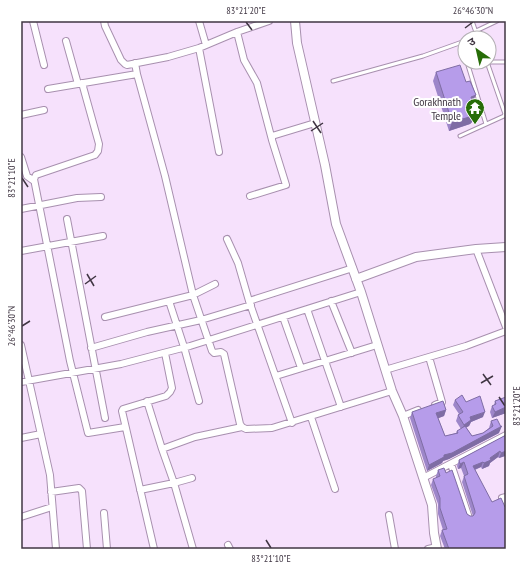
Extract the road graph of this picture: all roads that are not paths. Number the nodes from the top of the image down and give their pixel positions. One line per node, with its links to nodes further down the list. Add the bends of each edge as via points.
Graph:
1 (33, 21): 14 (street)
2 (104, 21): 13 (street, via 121,60 125,64)
3 (199, 21): 11 (street)
4 (269, 21): 8 (street)
5 (295, 21): 24 (street)
6 (497, 21): 7 (lane)
7 (478, 30)
8 (236, 32): 11 (street); 27 (street, via 244,60 257,83)
9 (66, 41): 19 (street)
10 (457, 44): 18 (lane)
11 (206, 45): 12 (street)
12 (199, 48): 13 (street); 28 (street)
13 (135, 63): 17 (street)
14 (44, 65)
15 (469, 70): 25 (lane)
16 (490, 70): 23 (lane)
17 (137, 74): 19 (street); 47 (street, via 165,176)
18 (333, 81)
19 (80, 84): 20 (street); 30 (street, via 99,144 98,151 36,175)
20 (48, 89)
21 (44, 110): 22 (street)
22 (21, 115)
23 (505, 115): 25 (lane)
24 (315, 123): 27 (street, via 274,135); 43 (street, via 336,224)
25 (486, 124): 26 (lane)
26 (460, 136)
27 (272, 140): 31 (street, via 286,185)
28 (219, 152)
29 (21, 157): 30 (street, via 27,176)
30 (34, 181): 33 (street)
31 (250, 196)
32 (102, 197): 33 (street, via 77,198)
33 (39, 206): 34 (street); 39 (street)
34 (21, 209)
35 (67, 219): 38 (street)
36 (103, 236): 38 (street)
37 (227, 239): 50 (street, via 238,263)
38 (72, 243): 39 (street); 63 (street)
39 (48, 247): 42 (street); 71 (street)
40 (506, 247): 41 (street)
41 (476, 249): 44 (street, via 416,257); 57 (street)
42 (21, 251)
43 (352, 268): 44 (street); 50 (street)
44 (356, 279): 46 (street)
45 (215, 284): 47 (street)
46 (361, 292): 49 (street); 61 (street)
47 (193, 295): 48 (street); 54 (street)
48 (169, 301): 52 (street); 55 (street)
49 (331, 301): 51 (street); 65 (street)
50 (250, 303): 54 (street); 56 (street)
51 (307, 309): 53 (street); 67 (street)
52 (105, 317)
53 (283, 317): 56 (street); 68 (street)
54 (201, 320): 55 (street); 59 (street)
55 (177, 325): 62 (street); 63 (street)
56 (258, 325): 59 (street); 72 (street)
57 (506, 327)
58 (506, 331): 66 (street)
59 (208, 340): 62 (street); 84 (street, via 212,352 224,354)
60 (21, 345): 73 (street)
61 (377, 345): 65 (street); 70 (street)
62 (184, 347): 64 (street); 77 (street)
63 (92, 348): 69 (street)
64 (165, 352): 69 (street); 76 (street, via 172,388 166,396)
65 (352, 353): 67 (street)
66 (429, 357): 70 (street); 79 (street, via 442,402)
67 (325, 361): 68 (street); 78 (street)
68 (301, 368): 72 (street)
69 (96, 369): 71 (street); 81 (street)
70 (385, 370): 75 (street)
71 (73, 373): 73 (street); 83 (street, via 88,432)
72 (276, 376): 82 (street)
73 (29, 381): 74 (street); 85 (street)
74 (21, 382)
75 (392, 392): 78 (street); 79 (street)
76 (147, 401): 83 (street, via 123,409); 88 (street)
77 (199, 401)
78 (342, 407): 80 (street)
79 (403, 416): 91 (street)
80 (311, 417): 82 (street); 93 (street)
81 (105, 418)
82 (292, 423): 84 (street, via 272,428)
83 (125, 427): 94 (street)
84 (242, 427): 88 (street)
85 (41, 434): 87 (street); 95 (street)
86 (506, 435): 89 (street)
87 (21, 438)
88 (162, 449): 92 (street)
89 (451, 464): 91 (street); 102 (street)
90 (192, 478): 92 (street)
91 (423, 478): 103 (street, via 432,506)
92 (174, 483): 94 (street); 108 (street)
93 (335, 489)
94 (140, 490): 107 (street)
95 (51, 492): 97 (street); 105 (street, via 79,488 82,491)
96 (506, 497): 98 (street, via 502,498)
97 (52, 508): 101 (street); 104 (street)
98 (506, 510)
99 (104, 513): 106 (street)
100 (389, 515): 109 (street)
101 (21, 517)
102 (470, 518)
103 (437, 548): 110 (street)
104 (56, 549)
105 (87, 549)
106 (107, 549)
107 (154, 549)
108 (193, 549)
109 (394, 549)
110 (428, 549)

